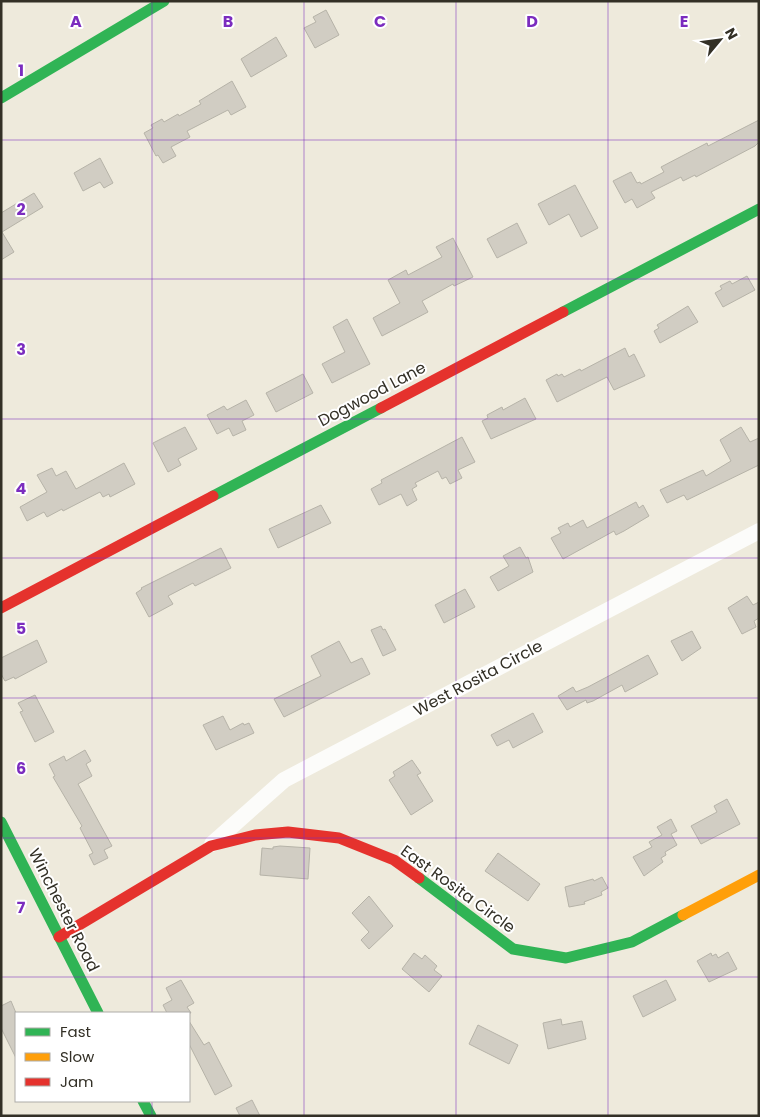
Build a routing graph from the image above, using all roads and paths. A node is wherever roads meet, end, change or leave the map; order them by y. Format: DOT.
graph roads {
  1 [pos="164,1"];
  2 [pos="1,98"];
  3 [pos="759,209"];
  4 [pos="759,531"];
  5 [pos="1,608"];
  6 [pos="1,822"];
  7 [pos="211,846"];
  8 [pos="759,875"];
  9 [pos="59,937"];
  10 [pos="97,1012"];
  11 [pos="144,1102"];
  12 [pos="151,1116"];
  1 -- 2 [label="street"];
  3 -- 5 [label="street, Dogwood Lane"];
  4 -- 7 [label="street, West Rosita Circle"];
  6 -- 9 [label="street, Winchester Road"];
  7 -- 8 [label="street, East Rosita Circle"];
  7 -- 9 [label="street, East Rosita Circle"];
  9 -- 10 [label="street, Winchester Road"];
  11 -- 12 [label="street"];
}
